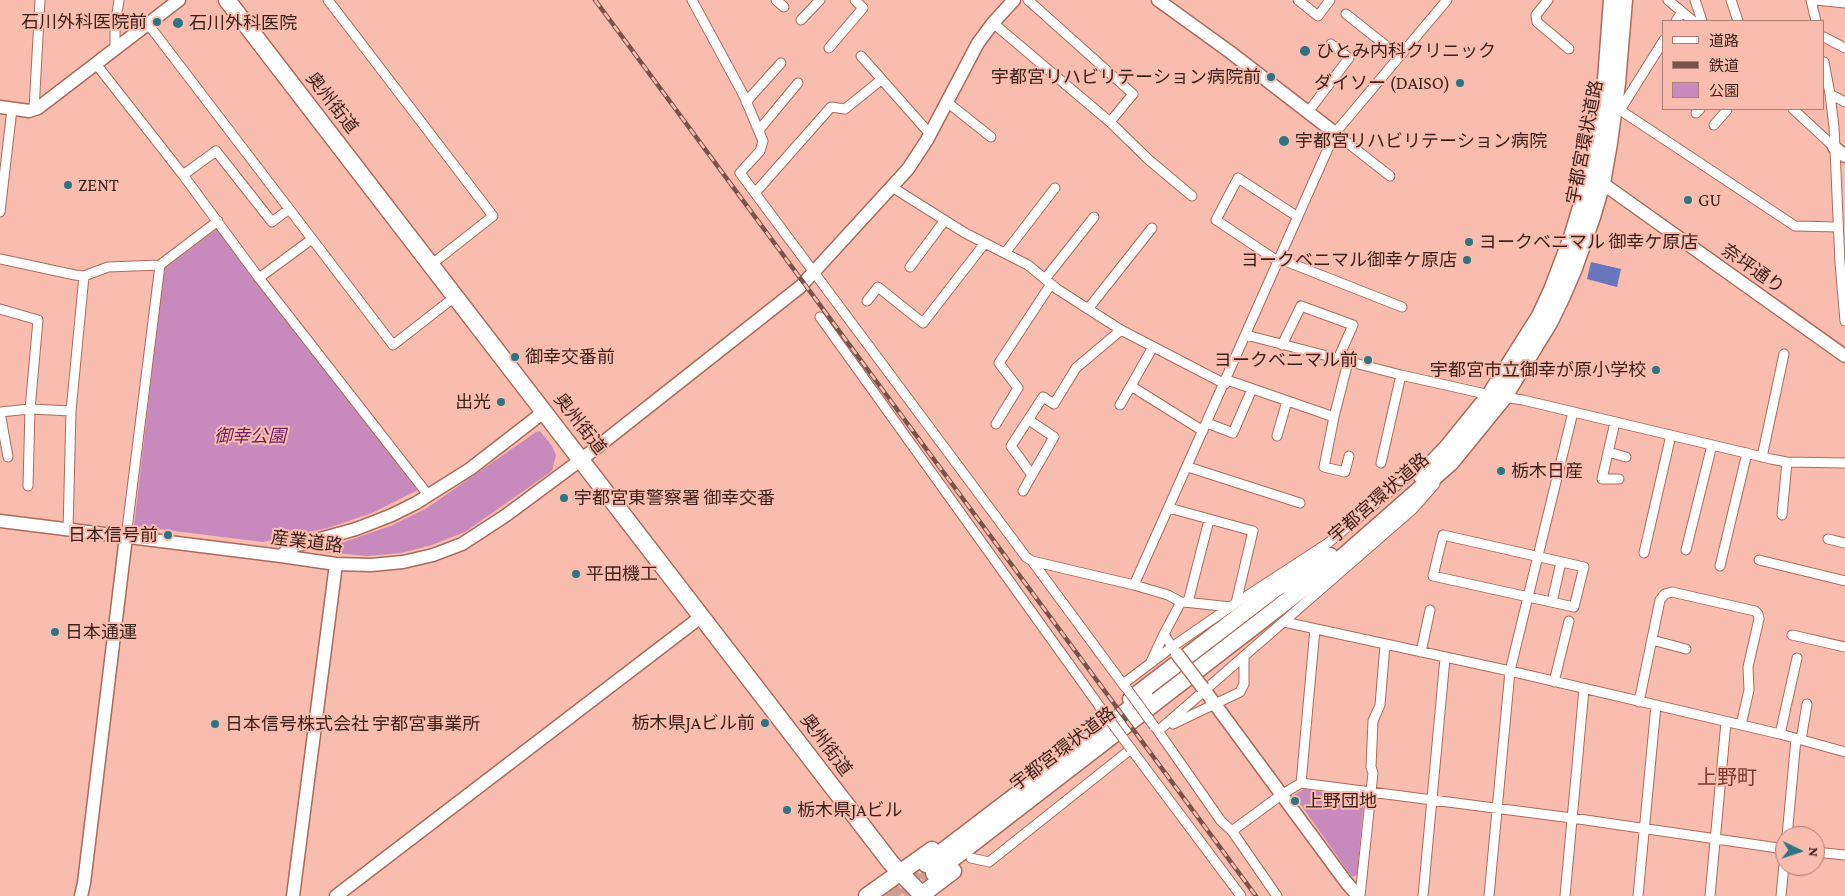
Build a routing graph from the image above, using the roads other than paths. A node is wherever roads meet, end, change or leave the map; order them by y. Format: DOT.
graph roads {
  1 [pos="40,0"];
  2 [pos="119,0"];
  3 [pos="179,0"];
  4 [pos="228,0"];
  5 [pos="328,0"];
  6 [pos="692,0"];
  7 [pos="776,0"];
  8 [pos="820,0"];
  9 [pos="855,0"];
  10 [pos="1014,0"];
  11 [pos="1028,0"];
  12 [pos="1158,0"];
  13 [pos="1298,0"];
  14 [pos="1330,0"];
  15 [pos="1447,0"];
  16 [pos="1548,0"];
  17 [pos="1612,0"];
  18 [pos="1624,0"];
  19 [pos="1668,0"];
  20 [pos="1695,0"];
  21 [pos="1731,0"];
  22 [pos="1811,0"];
  23 [pos="1816,0"];
  24 [pos="1845,3"];
  25 [pos="784,7"];
  26 [pos="1682,12"];
  27 [pos="1346,14"];
  28 [pos="800,20"];
  29 [pos="1677,20"];
  30 [pos="1692,20"];
  31 [pos="1702,20"];
  32 [pos="1738,20"];
  33 [pos="1816,20"];
  34 [pos="993,23"];
  35 [pos="148,24"];
  36 [pos="1825,38"];
  37 [pos="1662,43"];
  38 [pos="1331,44"];
  39 [pos="829,48"];
  40 [pos="1845,48"];
  41 [pos="115,49"];
  42 [pos="1569,49"];
  43 [pos="861,56"];
  44 [pos="1399,56"];
  45 [pos="96,64"];
  46 [pos="781,64"];
  47 [pos="1825,67"];
  48 [pos="881,80"];
  49 [pos="798,83"];
  50 [pos="1830,94"];
  51 [pos="746,102"];
  52 [pos="947,102"];
  53 [pos="1845,102"];
  54 [pos="6,108"];
  55 [pos="34,110"];
  56 [pos="1617,110"];
  57 [pos="1727,110"];
  58 [pos="1794,110"];
  59 [pos="1308,112"];
  60 [pos="1110,122"];
  61 [pos="1714,126"];
  62 [pos="759,130"];
  63 [pos="1335,133"];
  64 [pos="930,134"];
  65 [pos="991,136"];
  66 [pos="1834,147"];
  67 [pos="1845,156"];
  68 [pos="183,175"];
  69 [pos="1390,176"];
  70 [pos="1595,182"];
  71 [pos="892,187"];
  72 [pos="1055,188"];
  73 [pos="755,193"];
  74 [pos="1192,196"];
  75 [pos="289,209"];
  76 [pos="1841,209"];
  77 [pos="0,212"];
  78 [pos="1094,217"];
  79 [pos="1298,217"];
  80 [pos="945,220"];
  81 [pos="218,221"];
  82 [pos="1838,227"];
  83 [pos="1152,228"];
  84 [pos="312,239"];
  85 [pos="985,243"];
  86 [pos="1005,253"];
  87 [pos="0,259"];
  88 [pos="1279,261"];
  89 [pos="432,264"];
  90 [pos="1843,264"];
  91 [pos="160,265"];
  92 [pos="910,268"];
  93 [pos="815,272"];
  94 [pos="84,276"];
  95 [pos="260,278"];
  96 [pos="1048,282"];
  97 [pos="456,296"];
  98 [pos="867,300"];
  99 [pos="1402,307"];
  100 [pos="0,309"];
  101 [pos="1088,309"];
  102 [pos="820,316"];
  103 [pos="1845,321"];
  104 [pos="1121,330"];
  105 [pos="1246,336"];
  106 [pos="1282,345"];
  107 [pos="1153,347"];
  108 [pos="1784,354"];
  109 [pos="1845,356"];
  110 [pos="1343,360"];
  111 [pos="1401,375"];
  112 [pos="1226,382"];
  113 [pos="1131,386"];
  114 [pos="1252,389"];
  115 [pos="1496,396"];
  116 [pos="1287,401"];
  117 [pos="1120,405"];
  118 [pos="30,409"];
  119 [pos="71,411"];
  120 [pos="545,411"];
  121 [pos="0,412"];
  122 [pos="1573,412"];
  123 [pos="1334,417"];
  124 [pos="1029,420"];
  125 [pos="1616,422"];
  126 [pos="996,424"];
  127 [pos="1205,427"];
  128 [pos="1671,435"];
  129 [pos="1277,436"];
  130 [pos="1712,445"];
  131 [pos="1608,452"];
  132 [pos="1748,453"];
  133 [pos="1449,455"];
  134 [pos="1349,456"];
  135 [pos="1626,456"];
  136 [pos="8,457"];
  137 [pos="1762,457"];
  138 [pos="582,460"];
  139 [pos="1787,462"];
  140 [pos="1381,463"];
  141 [pos="1845,463"];
  142 [pos="1188,467"];
  143 [pos="1032,475"];
  144 [pos="1619,479"];
  145 [pos="28,486"];
  146 [pos="1023,491"];
  147 [pos="429,496"];
  148 [pos="1300,503"];
  149 [pos="1169,508"];
  150 [pos="1782,514"];
  151 [pos="1209,520"];
  152 [pos="0,521"];
  153 [pos="68,530"];
  154 [pos="126,537"];
  155 [pos="1828,539"];
  156 [pos="1845,542"];
  157 [pos="1686,550"];
  158 [pos="1644,553"];
  159 [pos="281,556"];
  160 [pos="1330,556"];
  161 [pos="1538,557"];
  162 [pos="1760,560"];
  163 [pos="1032,561"];
  164 [pos="1562,562"];
  165 [pos="336,564"];
  166 [pos="1720,566"];
  167 [pos="1845,581"];
  168 [pos="1134,585"];
  169 [pos="1528,597"];
  170 [pos="1185,602"];
  171 [pos="1552,602"];
  172 [pos="1234,605"];
  173 [pos="1430,610"];
  174 [pos="1282,615"];
  175 [pos="702,616"];
  176 [pos="1569,621"];
  177 [pos="1315,629"];
  178 [pos="1164,634"];
  179 [pos="1792,635"];
  180 [pos="1652,640"];
  181 [pos="1385,644"];
  182 [pos="1845,647"];
  183 [pos="1686,649"];
  184 [pos="1174,651"];
  185 [pos="1421,652"];
  186 [pos="1244,657"];
  187 [pos="1445,658"];
  188 [pos="1797,658"];
  189 [pos="1150,664"];
  190 [pos="1510,671"];
  191 [pos="1554,682"];
  192 [pos="1125,687"];
  193 [pos="1584,689"];
  194 [pos="1205,690"];
  195 [pos="1639,702"];
  196 [pos="1214,703"];
  197 [pos="1807,704"];
  198 [pos="1656,705"];
  199 [pos="1726,722"];
  200 [pos="1741,725"];
  201 [pos="1156,729"];
  202 [pos="1780,734"];
  203 [pos="1799,739"];
  204 [pos="1131,749"];
  205 [pos="1845,752"];
  206 [pos="1300,783"];
  207 [pos="1370,792"];
  208 [pos="1281,795"];
  209 [pos="1432,800"];
  210 [pos="1497,809"];
  211 [pos="1572,818"];
  212 [pos="1788,826"];
  213 [pos="1644,828"];
  214 [pos="1232,831"];
  215 [pos="1715,838"];
  216 [pos="1775,847"];
  217 [pos="1825,853"];
  218 [pos="1845,855"];
  219 [pos="971,858"];
  220 [pos="899,873"];
  221 [pos="1783,876"];
  222 [pos="81,896"];
  223 [pos="293,896"];
  224 [pos="336,896"];
  225 [pos="867,896"];
  226 [pos="918,896"];
  227 [pos="1240,896"];
  228 [pos="1277,896"];
  229 [pos="1359,896"];
  230 [pos="1423,896"];
  231 [pos="1490,896"];
  232 [pos="1565,896"];
  233 [pos="1638,896"];
  234 [pos="1710,896"];
  235 [pos="1781,896"];
  1 -- 55 [label="street"];
  2 -- 41 [label="street"];
  3 -- 35 [label="street"];
  4 -- 89 [label="highway, 奥州街道"];
  5 -- 89 [label="street"];
  6 -- 51 [label="street"];
  7 -- 25 [label="street"];
  8 -- 28 [label="street"];
  9 -- 39 [label="street"];
  10 -- 34 [label="street, 産業道路"];
  11 -- 60 [label="street"];
  12 -- 59 [label="street"];
  13 -- 14 [label="street"];
  15 -- 44 [label="street"];
  16 -- 42 [label="street"];
  17 -- 70 [label="highway, 宇都宮環状道路"];
  18 -- 56 [label="highway, 宇都宮環状道路"];
  19 -- 26 [label="street"];
  20 -- 31 [label="street"];
  21 -- 32 [label="street"];
  22 -- 33 [label="street"];
  23 -- 24 [label="street"];
  26 -- 29 [label="street"];
  26 -- 30 [label="street"];
  27 -- 44 [label="street"];
  34 -- 52 [label="street, 産業道路"];
  34 -- 60 [label="street"];
  35 -- 41 [label="street"];
  35 -- 75 [label="street"];
  36 -- 40 [label="street"];
  37 -- 56 [label="street"];
  38 -- 59 [label="street"];
  41 -- 45 [label="street"];
  43 -- 48 [label="street"];
  44 -- 63 [label="street"];
  45 -- 55 [label="street"];
  45 -- 68 [label="street"];
  46 -- 51 [label="street"];
  47 -- 50 [label="street"];
  48 -- 64 [label="street"];
  48 -- 73 [label="street"];
  49 -- 62 [label="street"];
  50 -- 53 [label="street"];
  50 -- 66 [label="street"];
  51 -- 62 [label="street"];
  52 -- 64 [label="street, 産業道路"];
  52 -- 65 [label="street"];
  54 -- 55 [label="street"];
  54 -- 77 [label="street"];
  56 -- 70 [label="highway, 宇都宮環状道路"];
  56 -- 82 [label="street"];
  57 -- 61 [label="street"];
  58 -- 66 [label="street"];
  59 -- 63 [label="street"];
  60 -- 74 [label="street"];
  62 -- 73 [label="street"];
  63 -- 69 [label="street"];
  63 -- 79 [label="street"];
  64 -- 71 [label="street, 産業道路"];
  66 -- 67 [label="street"];
  66 -- 76 [label="street"];
  68 -- 75 [label="street"];
  68 -- 81 [label="street"];
  70 -- 109 [label="street, 奈坪通り"];
  70 -- 115 [label="highway, 宇都宮環状道路"];
  71 -- 80 [label="street"];
  71 -- 93 [label="street, 産業道路"];
  72 -- 86 [label="street"];
  73 -- 93 [label="street"];
  75 -- 84 [label="street"];
  76 -- 82 [label="street"];
  78 -- 96 [label="street"];
  79 -- 88 [label="street"];
  79 -- 88 [label="street"];
  80 -- 85 [label="street"];
  80 -- 92 [label="street"];
  81 -- 91 [label="street"];
  81 -- 95 [label="street"];
  82 -- 90 [label="street"];
  83 -- 101 [label="street"];
  84 -- 95 [label="street"];
  84 -- 97 [label="street"];
  85 -- 86 [label="street"];
  85 -- 98 [label="street"];
  86 -- 96 [label="street"];
  87 -- 94 [label="street"];
  88 -- 99 [label="street"];
  88 -- 105 [label="street"];
  89 -- 97 [label="highway, 奥州街道"];
  90 -- 103 [label="street"];
  91 -- 94 [label="street"];
  91 -- 154 [label="street"];
  93 -- 138 [label="street, 産業道路"];
  93 -- 163 [label="street"];
  94 -- 119 [label="street"];
  95 -- 147 [label="street"];
  96 -- 101 [label="street"];
  96 -- 126 [label="street"];
  97 -- 120 [label="highway, 奥州街道"];
  100 -- 118 [label="street"];
  101 -- 104 [label="street"];
  102 -- 204 [label="street, bridge"];
  104 -- 107 [label="street"];
  104 -- 124 [label="street"];
  105 -- 106 [label="street"];
  105 -- 112 [label="street"];
  106 -- 110 [label="street"];
  106 -- 110 [label="street"];
  107 -- 112 [label="street"];
  107 -- 113 [label="street"];
  108 -- 137 [label="street"];
  110 -- 111 [label="street"];
  110 -- 123 [label="street"];
  111 -- 115 [label="street"];
  111 -- 140 [label="street"];
  112 -- 114 [label="street"];
  112 -- 127 [label="street"];
  113 -- 117 [label="street"];
  113 -- 127 [label="street"];
  114 -- 116 [label="street"];
  114 -- 127 [label="street"];
  115 -- 122 [label="street"];
  115 -- 133 [label="highway, 宇都宮環状道路"];
  116 -- 123 [label="street"];
  116 -- 129 [label="street"];
  118 -- 119 [label="street"];
  118 -- 121 [label="street"];
  118 -- 145 [label="street"];
  119 -- 153 [label="street"];
  120 -- 138 [label="highway, 奥州街道"];
  120 -- 147 [label="street"];
  121 -- 136 [label="street"];
  122 -- 125 [label="street"];
  122 -- 161 [label="street"];
  123 -- 134 [label="street"];
  124 -- 143 [label="street"];
  124 -- 143 [label="street"];
  125 -- 128 [label="street"];
  125 -- 131 [label="street"];
  127 -- 142 [label="street"];
  128 -- 130 [label="street"];
  128 -- 158 [label="street"];
  130 -- 132 [label="street"];
  130 -- 157 [label="street"];
  131 -- 135 [label="street"];
  131 -- 144 [label="street"];
  132 -- 137 [label="street"];
  132 -- 166 [label="street"];
  133 -- 160 [label="highway, 宇都宮環状道路"];
  133 -- 172 [label="street"];
  133 -- 174 [label="highway, 宇都宮環状道路"];
  137 -- 139 [label="street"];
  138 -- 165 [label="street, 産業道路"];
  138 -- 175 [label="highway, 奥州街道"];
  139 -- 141 [label="street"];
  139 -- 150 [label="street"];
  142 -- 148 [label="street"];
  142 -- 149 [label="street"];
  143 -- 146 [label="street"];
  147 -- 159 [label="street"];
  149 -- 151 [label="street"];
  149 -- 168 [label="street"];
  151 -- 170 [label="street"];
  151 -- 172 [label="street"];
  152 -- 153 [label="street, 産業道路"];
  153 -- 154 [label="street, 産業道路"];
  154 -- 159 [label="street, 産業道路"];
  154 -- 222 [label="street"];
  155 -- 156 [label="street"];
  159 -- 165 [label="street, 産業道路"];
  160 -- 174 [label="highway, 宇都宮環状道路"];
  160 -- 220 [label="highway"];
  161 -- 164 [label="street"];
  161 -- 169 [label="street"];
  161 -- 169 [label="street"];
  162 -- 167 [label="street"];
  163 -- 168 [label="street"];
  163 -- 192 [label="street"];
  164 -- 171 [label="street"];
  164 -- 171 [label="street"];
  165 -- 223 [label="street"];
  168 -- 170 [label="street"];
  169 -- 171 [label="street"];
  169 -- 190 [label="street"];
  170 -- 172 [label="street"];
  170 -- 178 [label="street"];
  172 -- 184 [label="street"];
  173 -- 185 [label="street"];
  174 -- 177 [label="street"];
  174 -- 186 [label="street"];
  174 -- 219 [label="highway"];
  175 -- 220 [label="highway, 奥州街道"];
  175 -- 224 [label="street"];
  176 -- 191 [label="street"];
  177 -- 181 [label="street"];
  177 -- 206 [label="street"];
  178 -- 184 [label="street"];
  178 -- 189 [label="street"];
  179 -- 182 [label="street"];
  180 -- 183 [label="street"];
  180 -- 195 [label="street"];
  180 -- 200 [label="street"];
  181 -- 185 [label="street"];
  181 -- 207 [label="street"];
  184 -- 189 [label="street"];
  184 -- 194 [label="street, bridge"];
  185 -- 187 [label="street"];
  186 -- 194 [label="street"];
  186 -- 196 [label="street"];
  187 -- 190 [label="street"];
  187 -- 209 [label="street"];
  188 -- 202 [label="street"];
  189 -- 192 [label="street"];
  190 -- 191 [label="street"];
  190 -- 210 [label="street"];
  191 -- 193 [label="street"];
  192 -- 201 [label="street, bridge"];
  193 -- 195 [label="street"];
  193 -- 211 [label="street"];
  194 -- 196 [label="street"];
  194 -- 201 [label="street"];
  195 -- 198 [label="street"];
  196 -- 201 [label="street"];
  196 -- 208 [label="street"];
  197 -- 203 [label="street"];
  198 -- 199 [label="street"];
  198 -- 213 [label="street"];
  199 -- 200 [label="street"];
  199 -- 215 [label="street"];
  200 -- 202 [label="street"];
  201 -- 214 [label="street"];
  202 -- 203 [label="street"];
  203 -- 205 [label="street"];
  203 -- 212 [label="street"];
  204 -- 219 [label="street"];
  204 -- 227 [label="street"];
  206 -- 207 [label="street"];
  206 -- 208 [label="street"];
  207 -- 209 [label="street"];
  207 -- 229 [label="street"];
  208 -- 214 [label="street"];
  208 -- 229 [label="street"];
  209 -- 210 [label="street"];
  209 -- 230 [label="street"];
  210 -- 211 [label="street"];
  210 -- 231 [label="street"];
  211 -- 213 [label="street"];
  211 -- 232 [label="street"];
  213 -- 215 [label="street"];
  213 -- 233 [label="street"];
  214 -- 228 [label="street"];
  215 -- 216 [label="street"];
  215 -- 234 [label="street"];
  217 -- 218 [label="street"];
  219 -- 226 [label="highway"];
  220 -- 225 [label="highway"];
  220 -- 226 [label="highway, 奥州街道"];
  221 -- 235 [label="street"];
}
